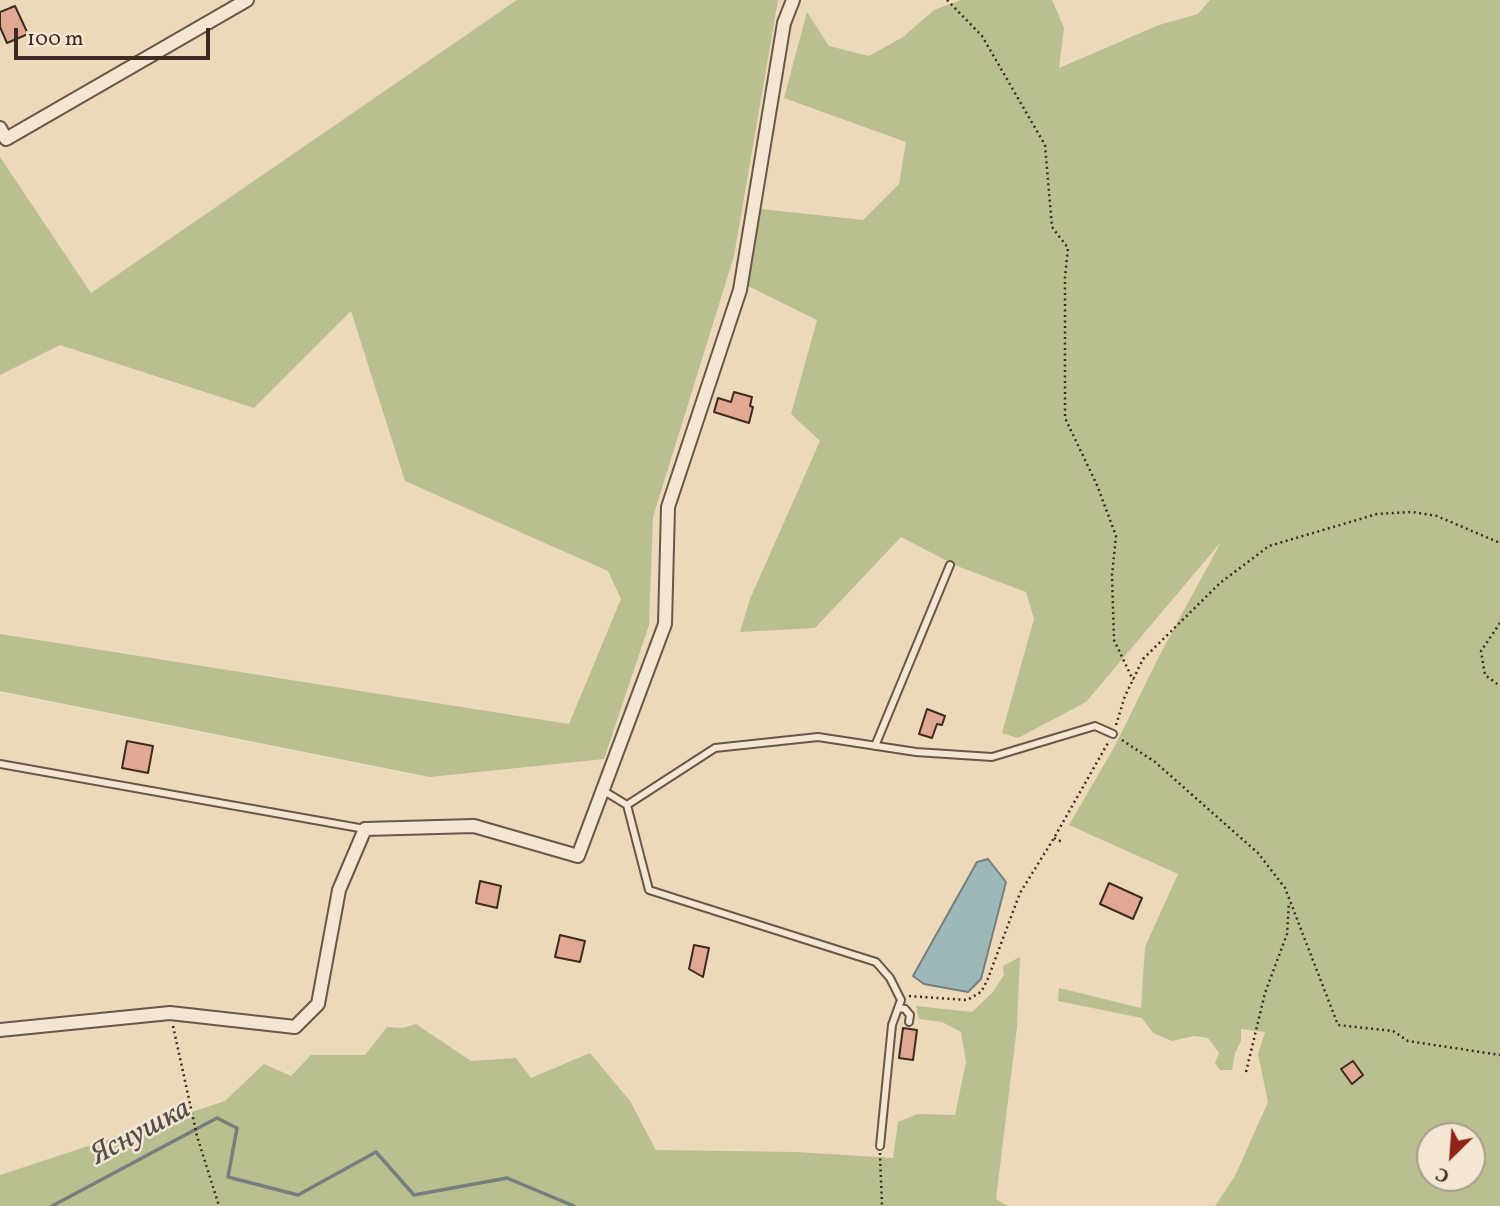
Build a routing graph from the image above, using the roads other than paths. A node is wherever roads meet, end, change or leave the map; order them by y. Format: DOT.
graph roads {
  1 [pos="247,0"];
  2 [pos="793,0"];
  3 [pos="0,128"];
  4 [pos="950,565"];
  5 [pos="1114,734"];
  6 [pos="875,746"];
  7 [pos="0,764"];
  8 [pos="604,790"];
  9 [pos="627,805"];
  10 [pos="365,829"];
  11 [pos="899,1007"];
  12 [pos="909,1022"];
  13 [pos="0,1030"];
  14 [pos="880,1146"];
  1 -- 3 [label="street"];
  2 -- 8 [label="street"];
  4 -- 6 [label="lane"];
  5 -- 6 [label="lane"];
  6 -- 9 [label="lane"];
  7 -- 10 [label="lane"];
  8 -- 9 [label="lane"];
  8 -- 10 [label="street"];
  9 -- 11 [label="lane"];
  10 -- 13 [label="street"];
  11 -- 12 [label="lane"];
  11 -- 14 [label="lane"];
}
